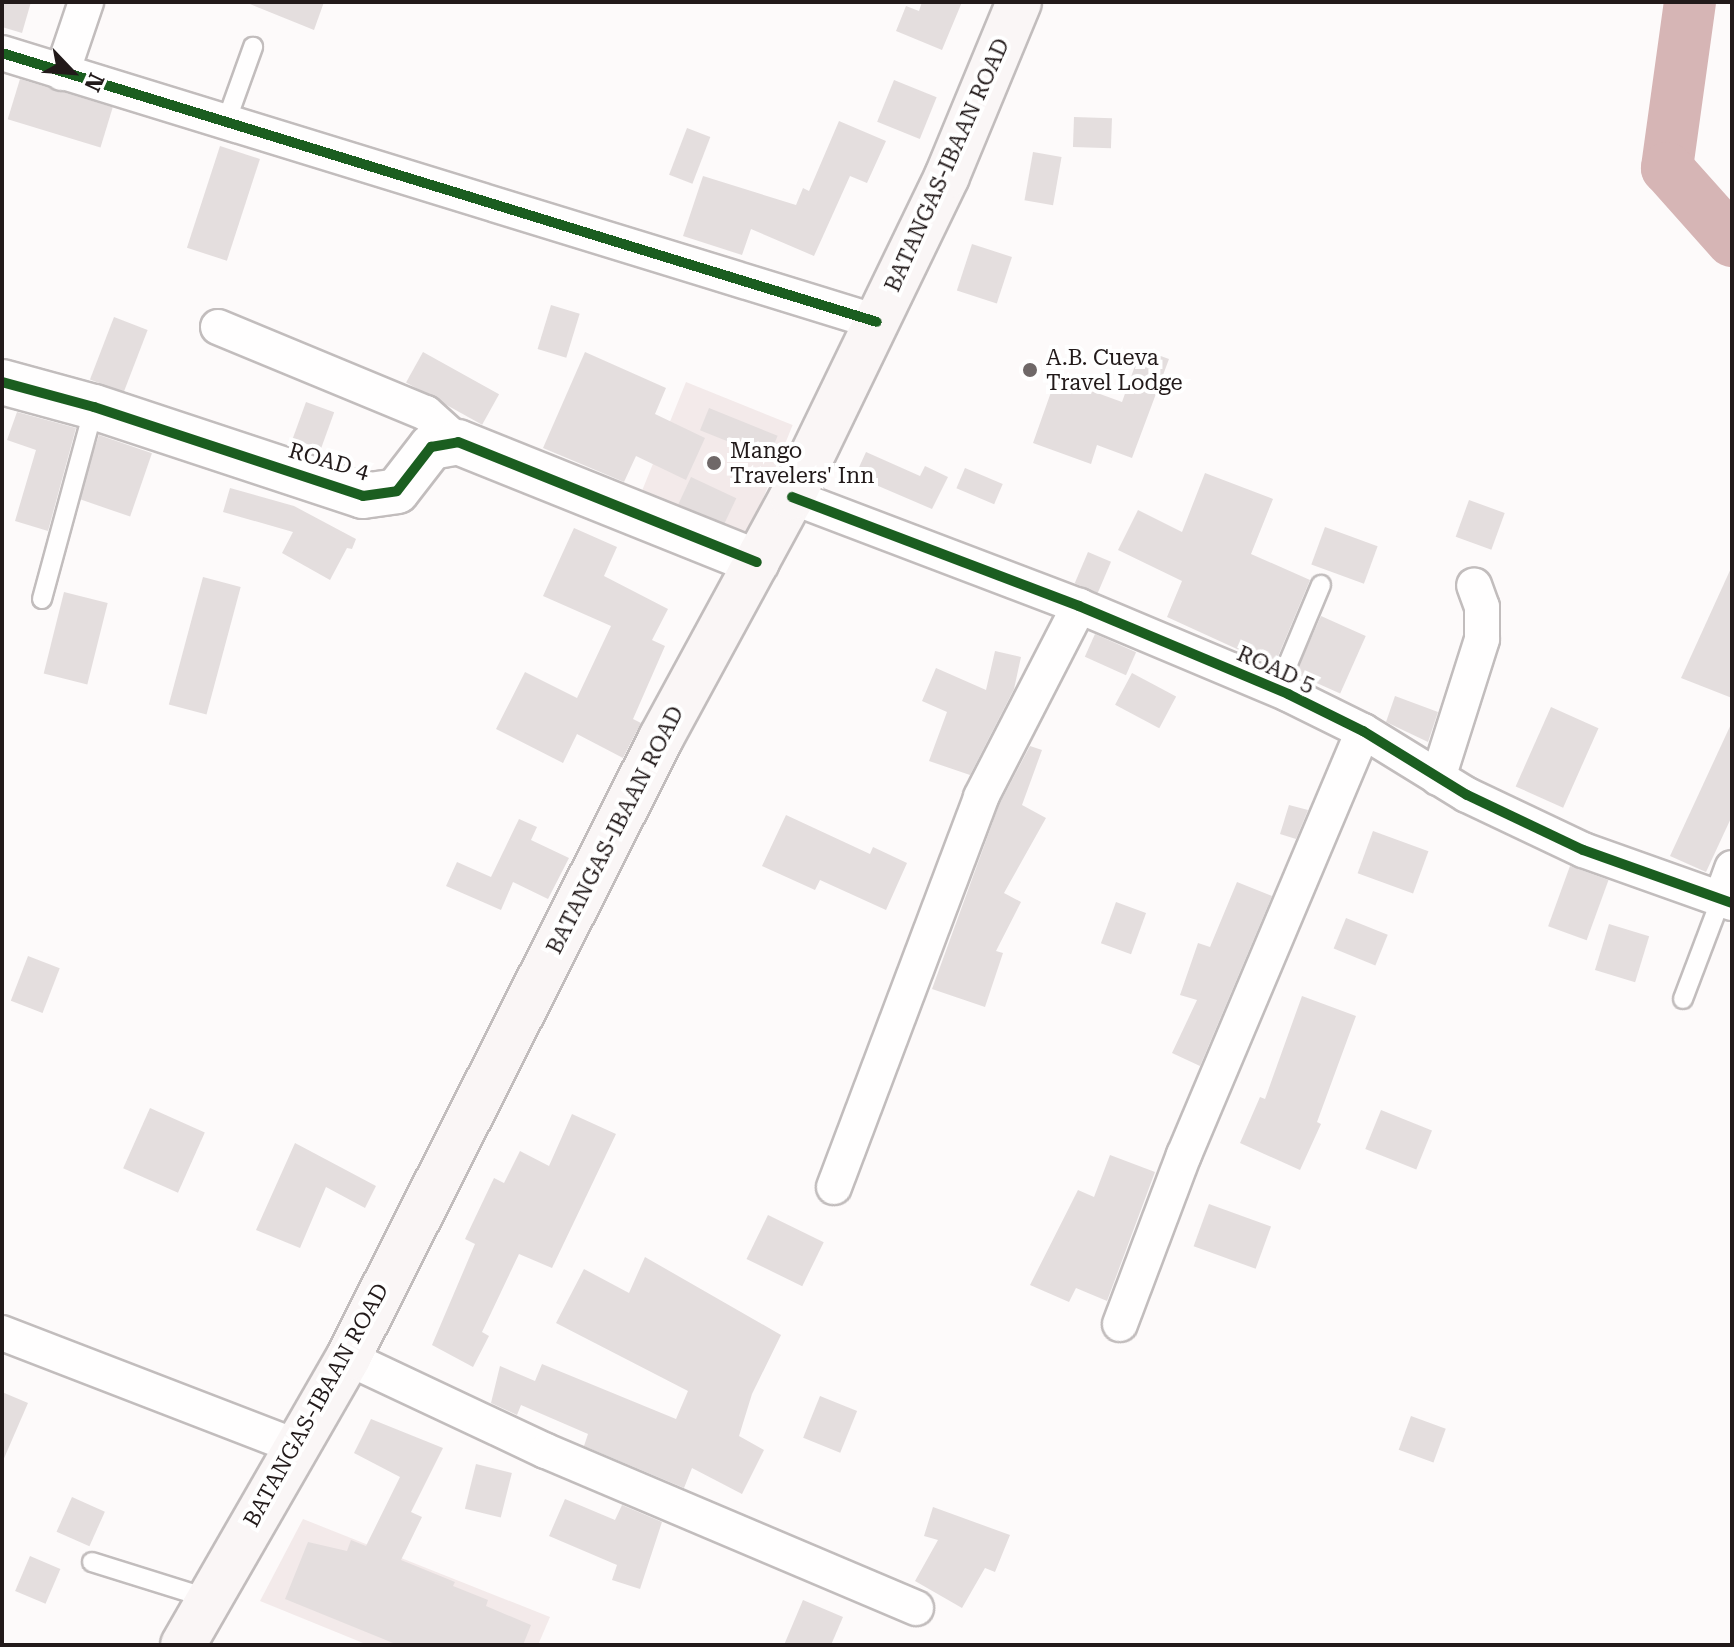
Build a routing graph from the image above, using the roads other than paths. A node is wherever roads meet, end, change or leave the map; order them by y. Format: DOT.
graph roads {
  1 [pos="86,2"];
  2 [pos="1019,2"];
  3 [pos="253,47"];
  4 [pos="2,53"];
  5 [pos="62,73"];
  6 [pos="226,122"];
  7 [pos="877,322"];
  8 [pos="218,327"];
  9 [pos="2,382"];
  10 [pos="94,407"];
  11 [pos="458,442"];
  12 [pos="792,497"];
  13 [pos="757,562"];
  14 [pos="1321,585"];
  15 [pos="1474,585"];
  16 [pos="42,599"];
  17 [pos="1079,606"];
  18 [pos="1277,690"];
  19 [pos="1363,731"];
  20 [pos="1438,778"];
  21 [pos="1728,890"];
  22 [pos="1683,999"];
  23 [pos="834,1187"];
  24 [pos="1120,1324"];
  25 [pos="2,1333"];
  26 [pos="348,1358"];
  27 [pos="293,1445"];
  28 [pos="92,1562"];
  29 [pos="210,1599"];
  30 [pos="916,1608"];
  31 [pos="183,1645"];
  1 -- 5 [label="street"];
  2 -- 7 [label="main road, BATANGAS-IBAAN ROAD"];
  3 -- 6 [label="lane"];
  4 -- 5 [label="street"];
  5 -- 6 [label="street"];
  6 -- 7 [label="street"];
  7 -- 12 [label="main road, BATANGAS-IBAAN ROAD"];
  8 -- 11 [label="street"];
  9 -- 10 [label="street, ROAD 4"];
  10 -- 11 [label="street, ROAD 4"];
  10 -- 16 [label="lane"];
  11 -- 13 [label="street"];
  12 -- 13 [label="main road, BATANGAS-IBAAN ROAD"];
  12 -- 17 [label="street, ROAD 5"];
  13 -- 26 [label="main road, BATANGAS-IBAAN ROAD"];
  14 -- 18 [label="lane"];
  15 -- 20 [label="street"];
  17 -- 18 [label="street, ROAD 5"];
  17 -- 23 [label="street"];
  18 -- 19 [label="street, ROAD 5"];
  19 -- 20 [label="street, ROAD 5"];
  19 -- 24 [label="street"];
  20 -- 21 [label="street, ROAD 5"];
  21 -- 22 [label="lane"];
  25 -- 27 [label="street"];
  26 -- 27 [label="main road, BATANGAS-IBAAN ROAD"];
  26 -- 30 [label="street"];
  27 -- 29 [label="main road, BATANGAS-IBAAN ROAD"];
  28 -- 29 [label="lane"];
  29 -- 31 [label="main road, BATANGAS-IBAAN ROAD"];
}
